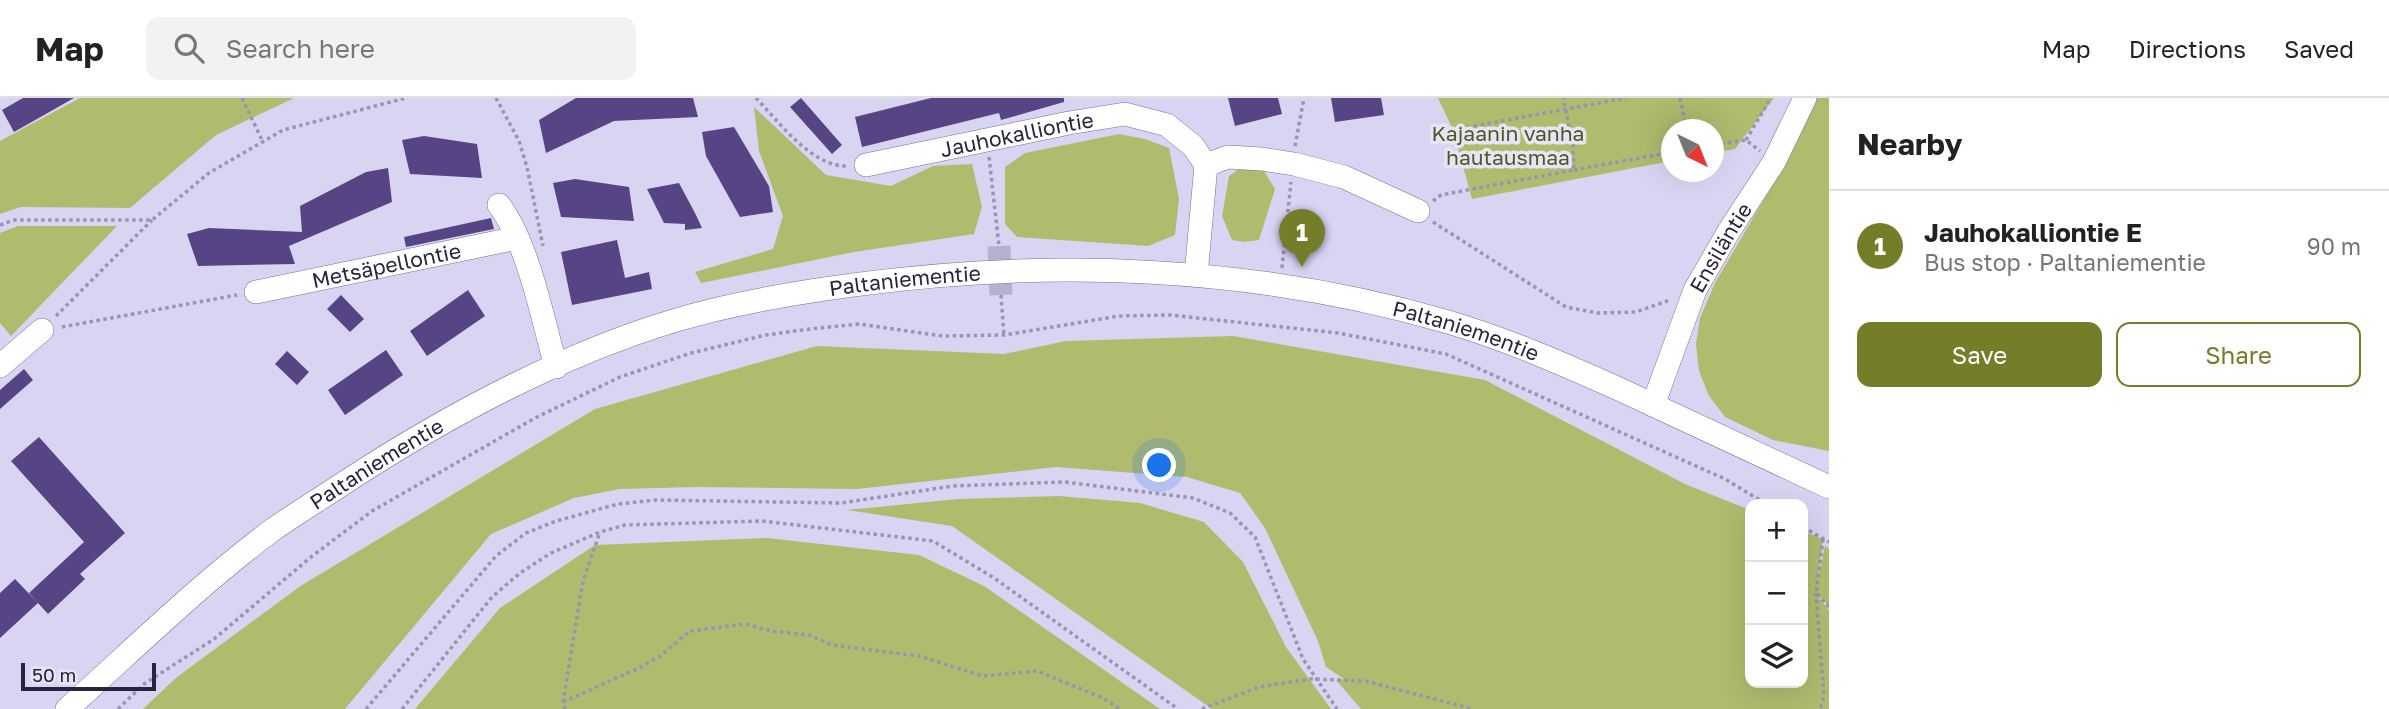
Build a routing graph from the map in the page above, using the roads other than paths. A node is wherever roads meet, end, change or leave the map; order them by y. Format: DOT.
graph roads {
  1 [pos="1805,98"];
  2 [pos="1130,106"];
  3 [pos="866,165"];
  4 [pos="1206,165"];
  5 [pos="499,205"];
  6 [pos="1418,211"];
  7 [pos="517,238"];
  8 [pos="1196,275"];
  9 [pos="256,292"];
  10 [pos="42,330"];
  11 [pos="0,366"];
  12 [pos="556,367"];
  13 [pos="1653,405"];
  14 [pos="1829,488"];
  15 [pos="67,709"];
  1 -- 13 [label="street, Ensiläntie"];
  2 -- 3 [label="street, Jauhokalliontie"];
  2 -- 4 [label="street, Jauhokalliontie"];
  4 -- 6 [label="street"];
  4 -- 8 [label="street"];
  5 -- 7 [label="street"];
  7 -- 9 [label="street, Metsäpellontie"];
  7 -- 12 [label="street"];
  8 -- 12 [label="street, Paltaniementie"];
  8 -- 13 [label="street, Paltaniementie"];
  10 -- 11 [label="street"];
  12 -- 15 [label="street, Paltaniementie"];
  13 -- 14 [label="street, Paltaniementie"];
}
